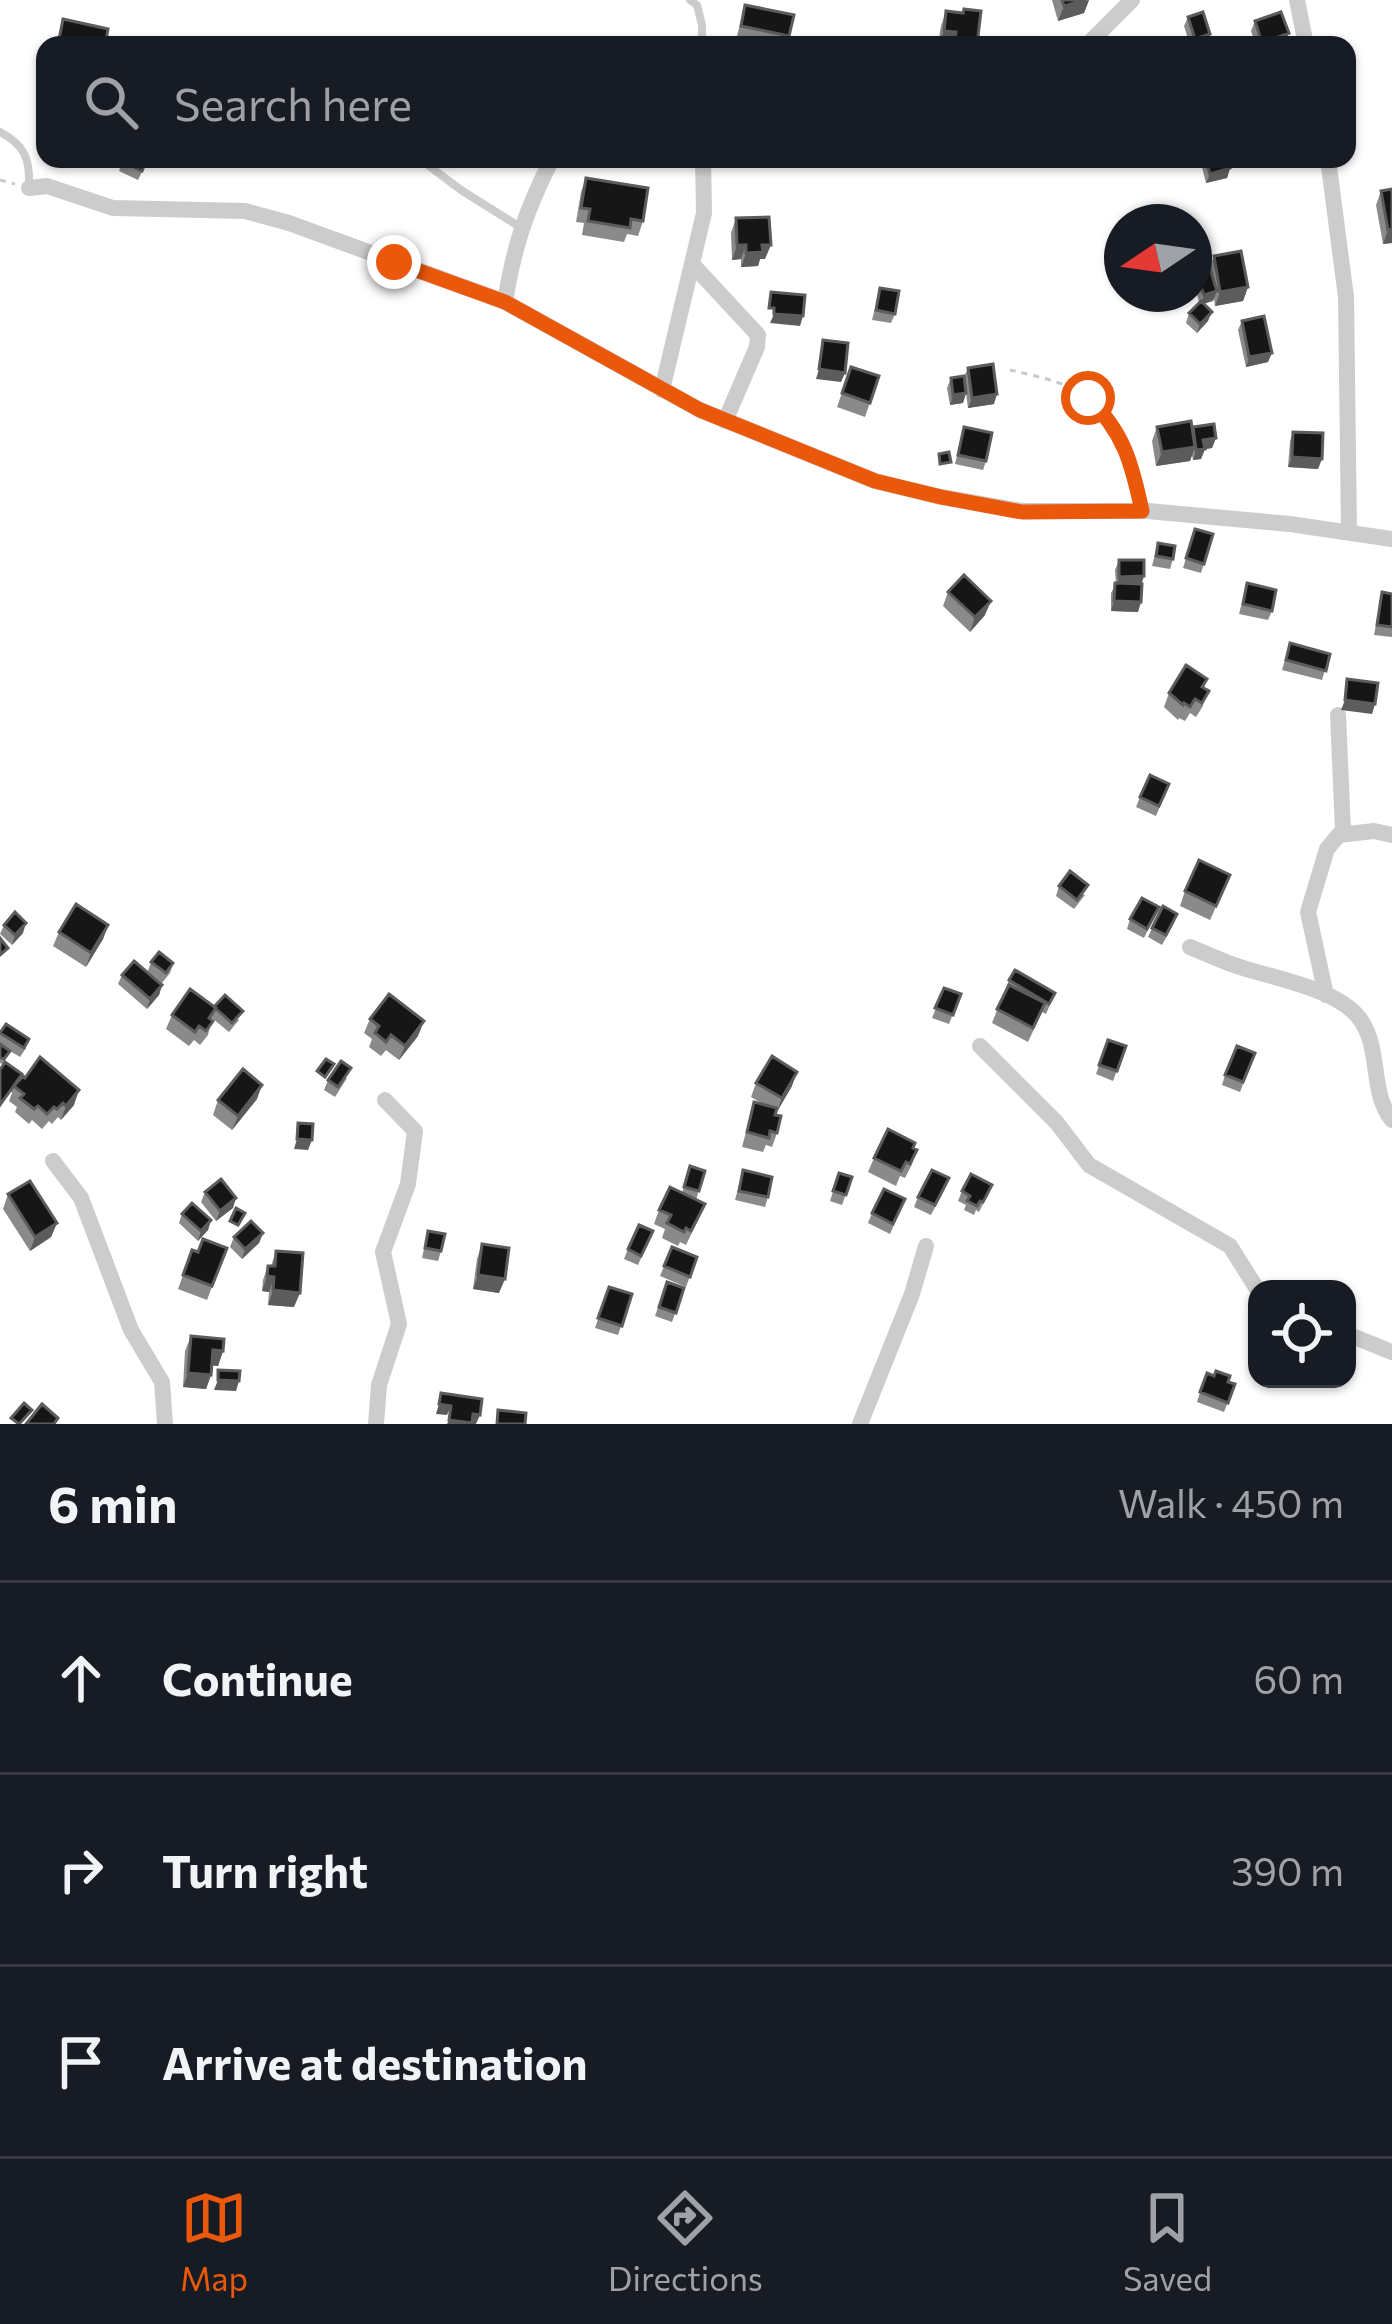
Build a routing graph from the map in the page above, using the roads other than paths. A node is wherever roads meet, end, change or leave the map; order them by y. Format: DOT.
graph roads {
  1 [pos="690,0"];
  2 [pos="1132,0"];
  3 [pos="1297,0"];
  4 [pos="702,36"];
  5 [pos="1096,36"];
  6 [pos="1304,36"];
  7 [pos="0,132"];
  8 [pos="432,168"];
  9 [pos="548,168"];
  10 [pos="703,168"];
  11 [pos="1329,168"];
  12 [pos="28,188"];
  13 [pos="521,228"];
  14 [pos="693,265"];
  15 [pos="505,302"];
  16 [pos="662,390"];
  17 [pos="725,421"];
  18 [pos="1349,531"];
  19 [pos="1392,539"];
  20 [pos="1338,715"];
  21 [pos="1339,835"];
  22 [pos="1392,835"];
  23 [pos="1190,947"];
  24 [pos="1326,995"];
  25 [pos="980,1046"];
  26 [pos="385,1100"];
  27 [pos="1392,1120"];
  28 [pos="53,1161"];
  29 [pos="926,1246"];
  30 [pos="1251,1280"];
  31 [pos="1356,1338"];
  32 [pos="1392,1352"];
  33 [pos="165,1424"];
  34 [pos="376,1424"];
  35 [pos="860,1424"];
  1 -- 4 [label="lane"];
  2 -- 5 [label="street"];
  3 -- 6 [label="street"];
  7 -- 12 [label="lane"];
  8 -- 13 [label="lane"];
  9 -- 13 [label="street"];
  10 -- 14 [label="street"];
  11 -- 18 [label="street"];
  12 -- 15 [label="street"];
  13 -- 15 [label="street"];
  14 -- 16 [label="street"];
  14 -- 17 [label="street"];
  15 -- 16 [label="street"];
  16 -- 17 [label="street"];
  17 -- 18 [label="street"];
  18 -- 19 [label="street"];
  20 -- 21 [label="street"];
  21 -- 22 [label="street"];
  21 -- 24 [label="street"];
  23 -- 24 [label="street"];
  24 -- 27 [label="street"];
  25 -- 30 [label="street"];
  26 -- 34 [label="street"];
  28 -- 33 [label="street"];
  29 -- 35 [label="street"];
  31 -- 32 [label="street"];
}
